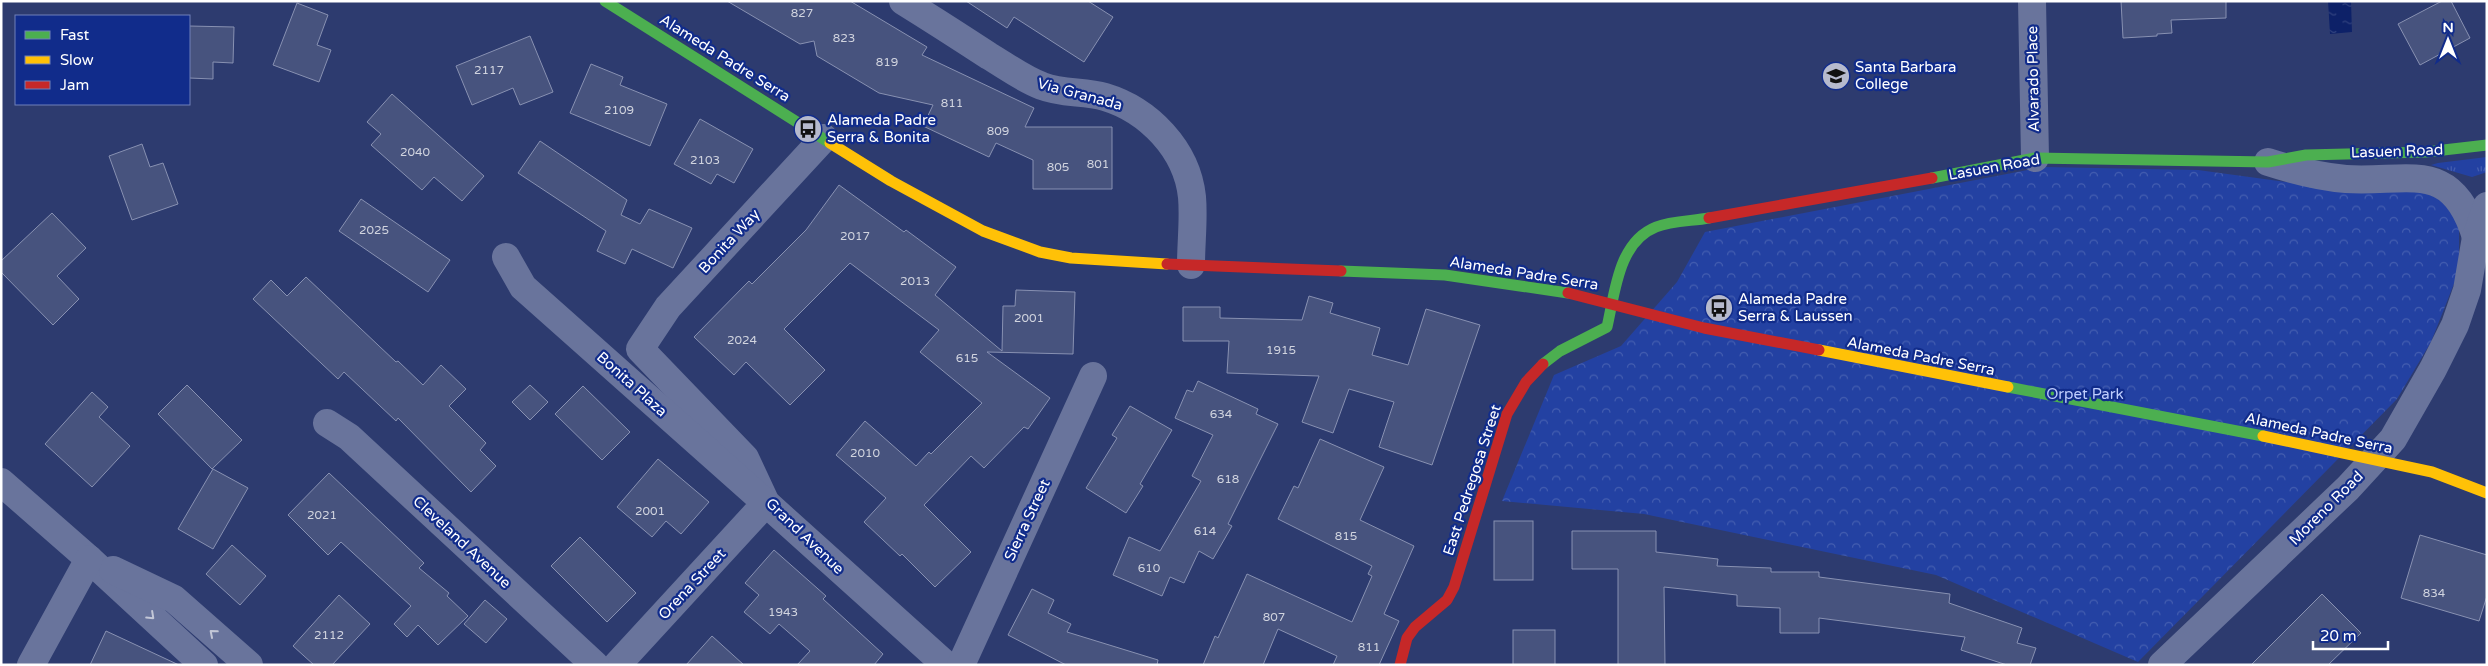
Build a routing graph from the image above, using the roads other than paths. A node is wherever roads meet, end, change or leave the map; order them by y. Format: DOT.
graph roads {
  1 [pos="605,1"];
  2 [pos="903,1"];
  3 [pos="2032,1"];
  4 [pos="824,138"];
  5 [pos="2487,145"];
  6 [pos="2035,158"];
  7 [pos="2268,162"];
  8 [pos="2487,206"];
  9 [pos="2476,236"];
  10 [pos="506,257"];
  11 [pos="1191,265"];
  12 [pos="1614,304"];
  13 [pos="640,349"];
  14 [pos="1094,376"];
  15 [pos="327,423"];
  16 [pos="2374,459"];
  17 [pos="1,482"];
  18 [pos="2487,493"];
  19 [pos="766,503"];
  20 [pos="89,559"];
  21 [pos="31,665"];
  22 [pos="204,665"];
  23 [pos="249,665"];
  24 [pos="595,665"];
  25 [pos="617,665"];
  26 [pos="946,665"];
  27 [pos="961,665"];
  28 [pos="1400,665"];
  29 [pos="2162,665"];
  1 -- 4 [label="street, Alameda Padre Serra"];
  2 -- 11 [label="street, Via Granada"];
  3 -- 6 [label="street, Alvarado Place"];
  4 -- 11 [label="street, Alameda Padre Serra"];
  4 -- 13 [label="street, Bonita Way"];
  5 -- 7 [label="street, Lasuen Road"];
  6 -- 7 [label="street, Lasuen Road"];
  6 -- 12 [label="street, Lasuen Road"];
  7 -- 9 [label="street"];
  8 -- 9 [label="street"];
  9 -- 16 [label="street, Moreno Road"];
  10 -- 19 [label="street, Bonita Plaza"];
  11 -- 12 [label="street, Alameda Padre Serra"];
  12 -- 16 [label="street, Alameda Padre Serra"];
  12 -- 28 [label="street, East Pedregosa Street"];
  13 -- 19 [label="street, Grand Avenue"];
  14 -- 27 [label="street, Sierra Street"];
  15 -- 24 [label="street, Cleveland Avenue"];
  16 -- 18 [label="street, Alameda Padre Serra"];
  16 -- 29 [label="street, Moreno Road"];
  17 -- 20 [label="street"];
  19 -- 25 [label="street, Orena Street"];
  19 -- 26 [label="street, Grand Avenue"];
  20 -- 21 [label="street"];
  20 -- 22 [label="street, one-way"];
  23 -- 20 [label="street, one-way"];
}
